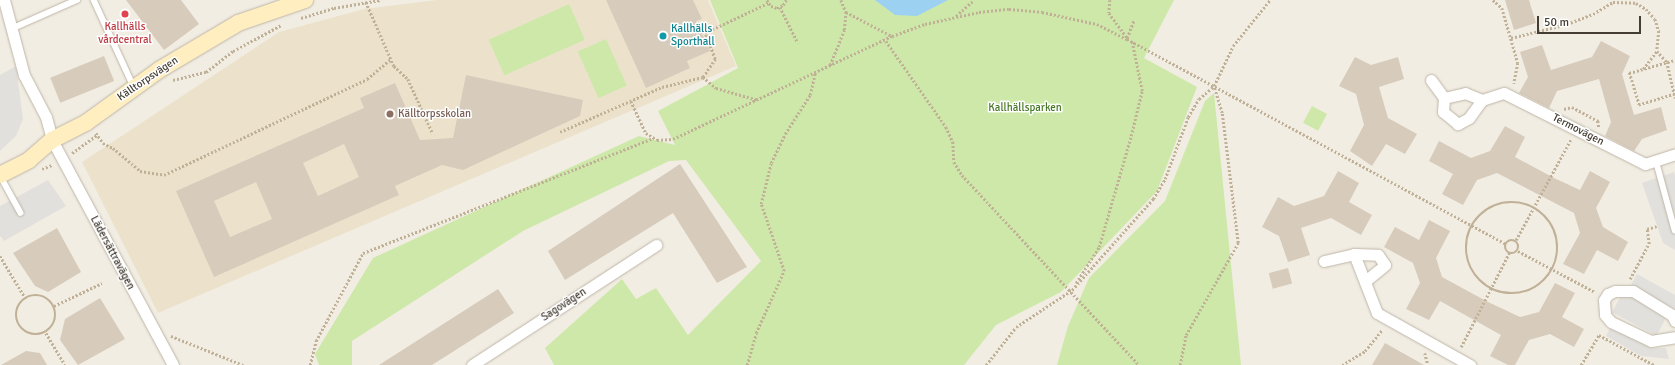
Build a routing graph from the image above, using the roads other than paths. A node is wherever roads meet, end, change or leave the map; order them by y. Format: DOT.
graph roads {
  1 [pos="4,0"];
  2 [pos="77,0"];
  3 [pos="94,0"];
  4 [pos="305,0"];
  5 [pos="11,29"];
  6 [pos="1431,80"];
  7 [pos="135,87"];
  8 [pos="1444,98"];
  9 [pos="1482,100"];
  10 [pos="52,140"];
  11 [pos="1675,154"];
  12 [pos="1656,160"];
  13 [pos="0,175"];
  14 [pos="21,213"];
  15 [pos="1675,230"];
  16 [pos="656,245"];
  17 [pos="1354,254"];
  18 [pos="1324,262"];
  19 [pos="1365,281"];
  20 [pos="1675,321"];
  21 [pos="1675,337"];
  22 [pos="173,365"];
  23 [pos="472,365"];
  24 [pos="1470,365"];
  1 -- 5 [label="street, Lädersättravägen"];
  2 -- 5 [label="lane"];
  3 -- 7 [label="lane"];
  4 -- 7 [label="street, Källtorpsvägen"];
  5 -- 10 [label="street, Lädersättravägen"];
  6 -- 8 [label="street"];
  7 -- 10 [label="street, Källtorpsvägen"];
  8 -- 9 [label="street"];
  8 -- 9 [label="street"];
  9 -- 12 [label="street, Termovägen"];
  10 -- 13 [label="street, Källtorpsvägen"];
  10 -- 22 [label="street, Lädersättravägen"];
  11 -- 12 [label="street, Termovägen"];
  12 -- 15 [label="lane"];
  13 -- 14 [label="lane"];
  16 -- 23 [label="street, Sagovägen"];
  17 -- 18 [label="street"];
  17 -- 19 [label="street"];
  17 -- 19 [label="street"];
  19 -- 24 [label="street"];
  20 -- 21 [label="street"];
}
